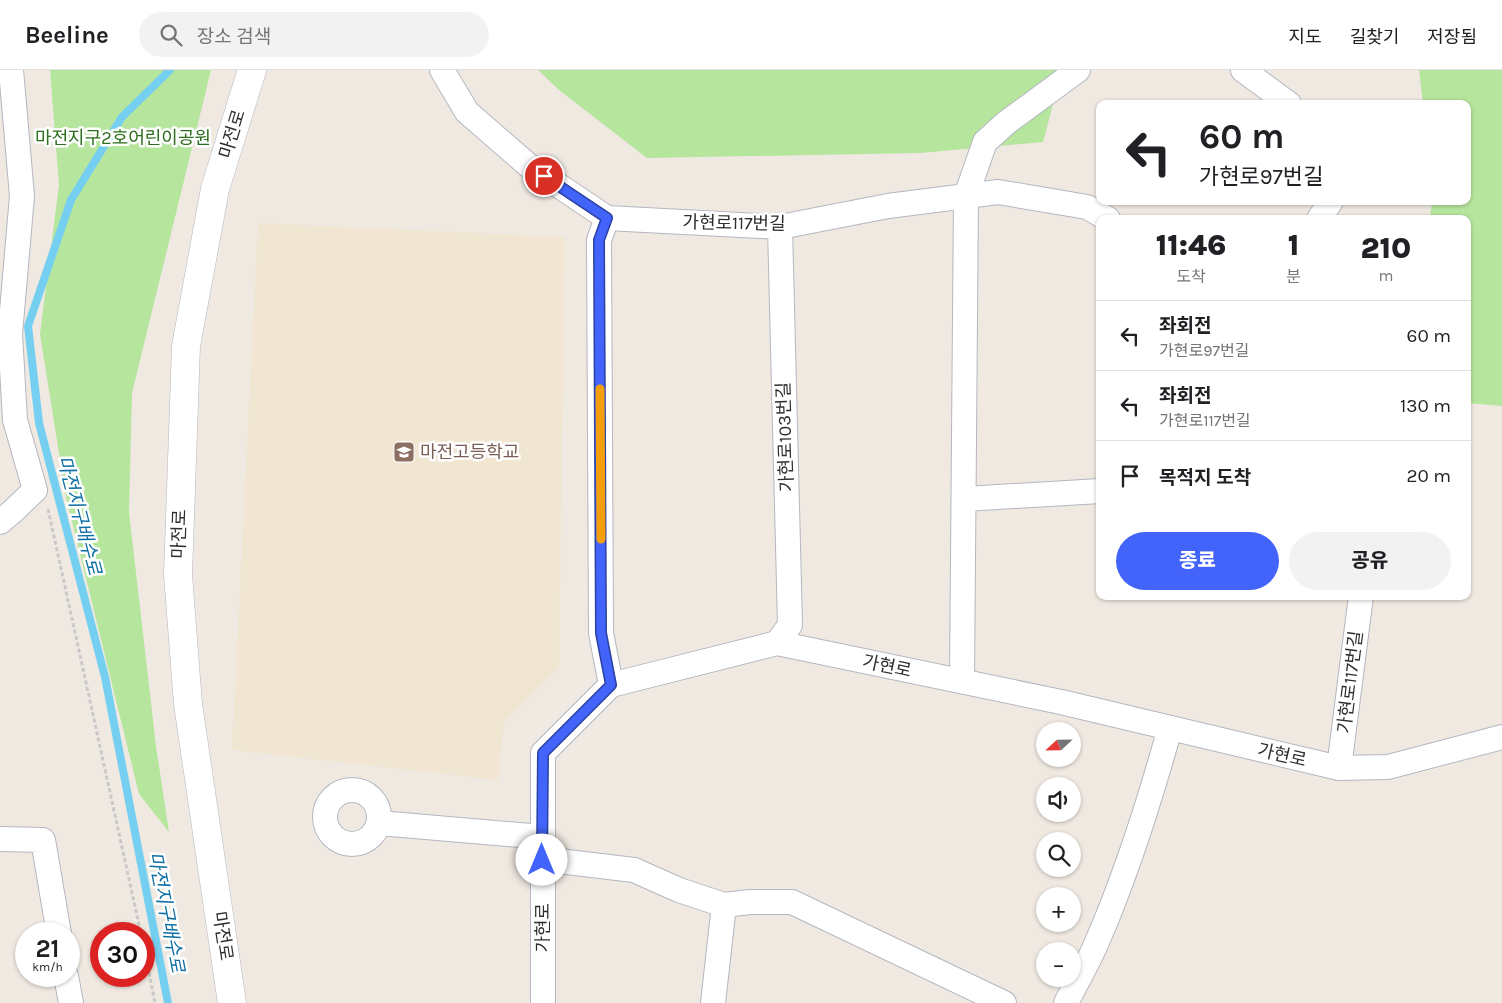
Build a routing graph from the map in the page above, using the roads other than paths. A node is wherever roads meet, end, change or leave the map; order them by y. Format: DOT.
graph roads {
  1 [pos="11,70"];
  2 [pos="252,70"];
  3 [pos="442,70"];
  4 [pos="1078,70"];
  5 [pos="1243,70"];
  6 [pos="1284,100"];
  7 [pos="966,196"];
  8 [pos="1101,215"];
  9 [pos="607,218"];
  10 [pos="780,226"];
  11 [pos="1096,491"];
  12 [pos="964,499"];
  13 [pos="0,522"];
  14 [pos="1360,600"];
  15 [pos="777,643"];
  16 [pos="962,681"];
  17 [pos="611,685"];
  18 [pos="1170,728"];
  19 [pos="1502,737"];
  20 [pos="1339,768"];
  21 [pos="379,823"];
  22 [pos="0,839"];
  23 [pos="543,848"];
  24 [pos="724,904"];
  25 [pos="57,922"];
  26 [pos="68,987"];
  27 [pos="71,1003"];
  28 [pos="232,1003"];
  29 [pos="543,1003"];
  30 [pos="713,1003"];
  31 [pos="1004,1003"];
  32 [pos="1066,1003"];
  1 -- 13 [label="street"];
  2 -- 28 [label="street, 마전로"];
  3 -- 9 [label="street"];
  4 -- 7 [label="street"];
  5 -- 6 [label="street"];
  7 -- 8 [label="street, 가현로117번길"];
  7 -- 10 [label="street, 가현로117번길"];
  7 -- 12 [label="street"];
  9 -- 10 [label="street, 가현로117번길"];
  9 -- 17 [label="street"];
  10 -- 15 [label="street, 가현로103번길"];
  11 -- 12 [label="street"];
  12 -- 16 [label="street"];
  14 -- 20 [label="street, 가현로117번길"];
  15 -- 16 [label="street, 가현로"];
  15 -- 17 [label="street, 가현로"];
  16 -- 18 [label="street, 가현로"];
  17 -- 23 [label="street, 가현로"];
  18 -- 20 [label="street, 가현로"];
  18 -- 32 [label="street"];
  19 -- 20 [label="street, 가현로"];
  21 -- 23 [label="street"];
  22 -- 25 [label="street"];
  23 -- 24 [label="street"];
  23 -- 29 [label="street, 가현로"];
  24 -- 30 [label="street"];
  24 -- 31 [label="street"];
  26 -- 27 [label="street"];
}
